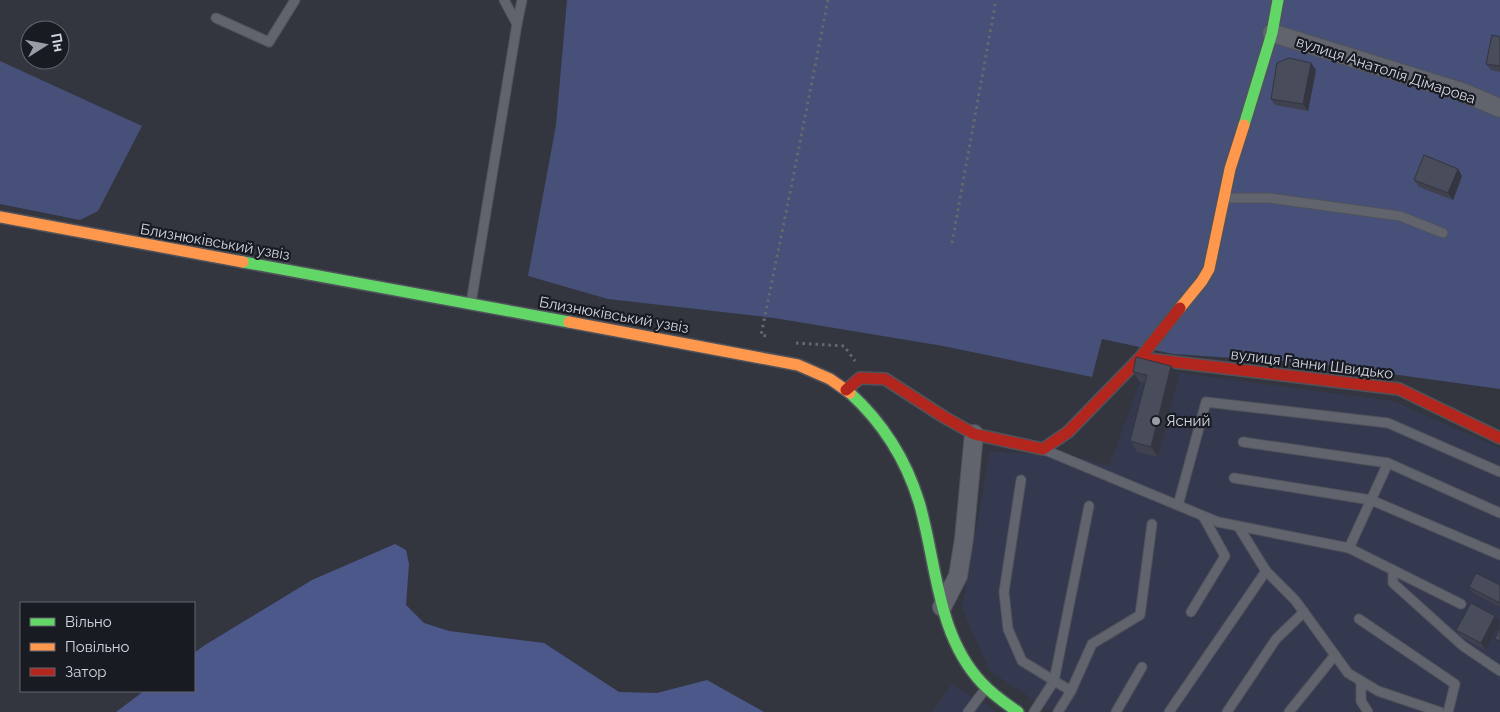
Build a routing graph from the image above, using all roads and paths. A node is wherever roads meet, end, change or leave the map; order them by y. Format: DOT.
graph roads {
  1 [pos="295,0"];
  2 [pos="504,0"];
  3 [pos="522,0"];
  4 [pos="828,0"];
  5 [pos="996,0"];
  6 [pos="1278,0"];
  7 [pos="216,18"];
  8 [pos="518,24"];
  9 [pos="1272,33"];
  10 [pos="1500,108"];
  11 [pos="1224,198"];
  12 [pos="0,218"];
  13 [pos="1443,233"];
  14 [pos="952,243"];
  15 [pos="471,304"];
  16 [pos="768,337"];
  17 [pos="792,342"];
  18 [pos="1140,358"];
  19 [pos="859,365"];
  20 [pos="846,390"];
  21 [pos="974,434"];
  22 [pos="1500,438"];
  23 [pos="1243,442"];
  24 [pos="1043,449"];
  25 [pos="1388,463"];
  26 [pos="1500,472"];
  27 [pos="1234,478"];
  28 [pos="1022,480"];
  29 [pos="1371,500"];
  30 [pos="1178,505"];
  31 [pos="1090,506"];
  32 [pos="1500,512"];
  33 [pos="1203,516"];
  34 [pos="1152,524"];
  35 [pos="1238,526"];
  36 [pos="1350,548"];
  37 [pos="1500,555"];
  38 [pos="1393,570"];
  39 [pos="1266,571"];
  40 [pos="1461,604"];
  41 [pos="942,606"];
  42 [pos="1190,612"];
  43 [pos="1304,612"];
  44 [pos="1359,620"];
  45 [pos="1335,655"];
  46 [pos="1142,667"];
  47 [pos="1500,671"];
  48 [pos="1054,681"];
  49 [pos="1361,681"];
  50 [pos="986,688"];
  51 [pos="1070,691"];
  52 [pos="968,712"];
  53 [pos="1018,712"];
  54 [pos="1034,712"];
  55 [pos="1058,712"];
  56 [pos="1116,712"];
  57 [pos="1169,712"];
  58 [pos="1227,712"];
  59 [pos="1289,712"];
  60 [pos="1368,712"];
  61 [pos="1440,712"];
  62 [pos="1448,712"];
  1 -- 7 [label="lane"];
  2 -- 8 [label="lane"];
  3 -- 8 [label="lane"];
  4 -- 16 [label="path"];
  5 -- 14 [label="path"];
  6 -- 9 [label="street"];
  8 -- 15 [label="lane"];
  9 -- 10 [label="street, вулиця Анатолія Дімарова"];
  9 -- 11 [label="street"];
  11 -- 13 [label="lane"];
  11 -- 18 [label="street"];
  12 -- 15 [label="street, Близнюківський узвіз"];
  15 -- 20 [label="street, Близнюківський узвіз"];
  17 -- 19 [label="path"];
  18 -- 22 [label="street, вулиця Ганни Швидько"];
  18 -- 24 [label="street"];
  20 -- 21 [label="street"];
  20 -- 41 [label="street, Близнюківський узвіз"];
  21 -- 24 [label="street"];
  21 -- 41 [label="street"];
  23 -- 25 [label="lane"];
  24 -- 30 [label="lane"];
  25 -- 29 [label="lane"];
  25 -- 32 [label="lane"];
  26 -- 30 [label="lane"];
  27 -- 29 [label="lane"];
  28 -- 48 [label="lane"];
  29 -- 36 [label="lane"];
  29 -- 37 [label="lane"];
  30 -- 33 [label="lane"];
  31 -- 48 [label="lane"];
  33 -- 35 [label="lane"];
  33 -- 42 [label="lane"];
  34 -- 51 [label="lane"];
  35 -- 36 [label="lane"];
  35 -- 39 [label="lane"];
  36 -- 38 [label="lane"];
  38 -- 40 [label="lane"];
  38 -- 47 [label="lane"];
  39 -- 43 [label="lane"];
  39 -- 57 [label="lane"];
  41 -- 50 [label="street, Близнюківський узвіз"];
  43 -- 45 [label="lane"];
  43 -- 58 [label="lane"];
  44 -- 62 [label="lane"];
  45 -- 49 [label="lane"];
  45 -- 59 [label="lane"];
  46 -- 56 [label="lane"];
  48 -- 51 [label="lane"];
  48 -- 54 [label="lane"];
  49 -- 60 [label="lane"];
  49 -- 61 [label="lane"];
  50 -- 52 [label="lane"];
  50 -- 53 [label="street, Близнюківський узвіз"];
  51 -- 55 [label="lane"];
}
